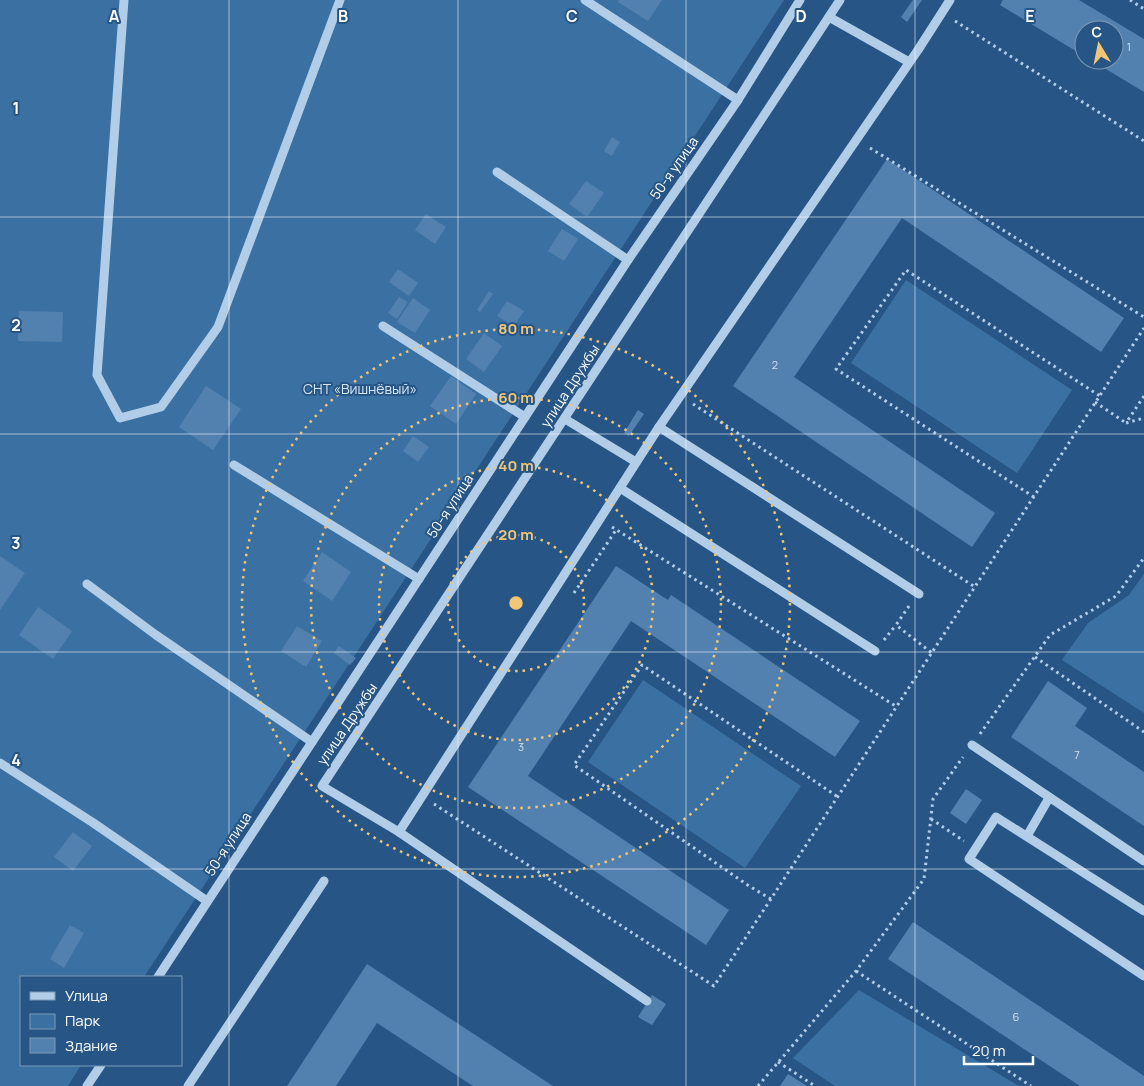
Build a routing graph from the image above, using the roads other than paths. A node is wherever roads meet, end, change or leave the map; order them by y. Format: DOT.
graph roads {
  1 [pos="124,0"];
  2 [pos="340,0"];
  3 [pos="585,0"];
  4 [pos="800,0"];
  5 [pos="840,0"];
  6 [pos="950,0"];
  7 [pos="829,17"];
  8 [pos="909,62"];
  9 [pos="738,100"];
  10 [pos="497,172"];
  11 [pos="628,260"];
  12 [pos="383,326"];
  13 [pos="525,417"];
  14 [pos="565,420"];
  15 [pos="658,427"];
  16 [pos="636,462"];
  17 [pos="234,465"];
  18 [pos="620,488"];
  19 [pos="419,579"];
  20 [pos="87,584"];
  21 [pos="919,594"];
  22 [pos="875,651"];
  23 [pos="312,742"];
  24 [pos="972,745"];
  25 [pos="0,762"];
  26 [pos="1049,798"];
  27 [pos="399,832"];
  28 [pos="1027,836"];
  29 [pos="1144,861"];
  30 [pos="324,881"];
  31 [pos="208,901"];
  32 [pos="1144,911"];
  33 [pos="159,976"];
  34 [pos="1144,976"];
  35 [pos="647,1001"];
  36 [pos="100,1066"];
  37 [pos="87,1086"];
  38 [pos="188,1086"];
  1 -- 2 [label="street"];
  3 -- 9 [label="street"];
  4 -- 9 [label="street, 50-я улица"];
  5 -- 7 [label="street, улица Дружбы"];
  6 -- 8 [label="street"];
  7 -- 8 [label="street"];
  7 -- 14 [label="street, улица Дружбы"];
  8 -- 15 [label="street"];
  9 -- 11 [label="street, 50-я улица"];
  10 -- 11 [label="street"];
  11 -- 13 [label="street, 50-я улица"];
  12 -- 13 [label="street"];
  13 -- 19 [label="street, 50-я улица"];
  14 -- 16 [label="street"];
  14 -- 27 [label="street, улица Дружбы"];
  15 -- 16 [label="street"];
  15 -- 21 [label="street"];
  16 -- 18 [label="street"];
  17 -- 19 [label="street"];
  18 -- 22 [label="street"];
  18 -- 27 [label="street"];
  19 -- 23 [label="street, 50-я улица"];
  20 -- 23 [label="street"];
  23 -- 31 [label="street, 50-я улица"];
  24 -- 26 [label="street"];
  25 -- 31 [label="street"];
  26 -- 28 [label="street"];
  26 -- 29 [label="street"];
  27 -- 35 [label="street"];
  28 -- 32 [label="street"];
  28 -- 34 [label="street"];
  30 -- 38 [label="street"];
  31 -- 33 [label="street, 50-я улица"];
  36 -- 37 [label="street"];
}
